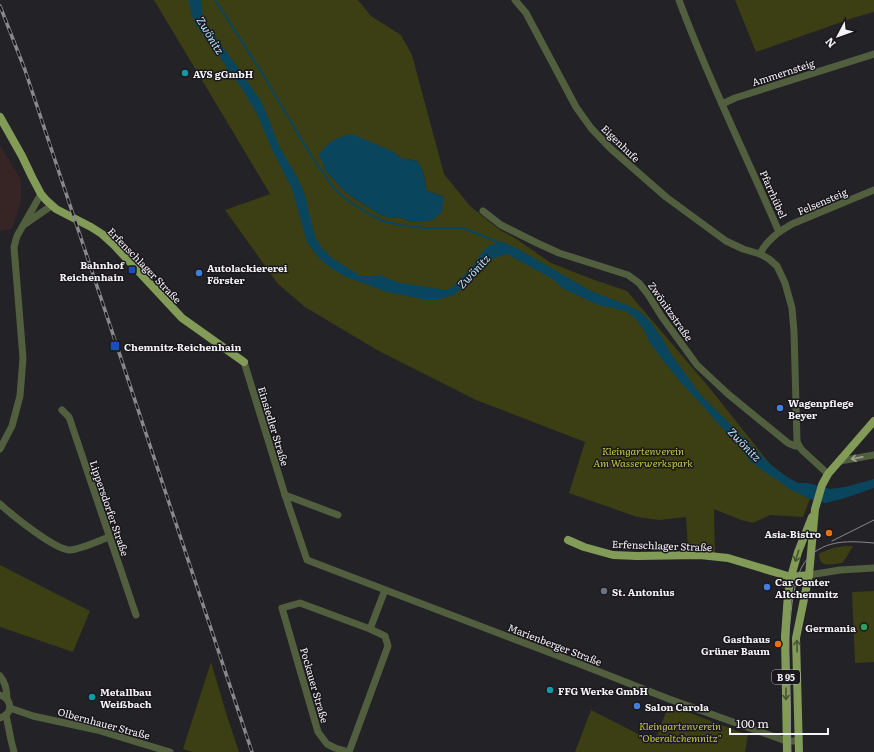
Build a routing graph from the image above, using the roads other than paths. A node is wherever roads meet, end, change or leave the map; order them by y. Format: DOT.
graph roads {
  1 [pos="516,0"];
  2 [pos="679,0"];
  3 [pos="874,54"];
  4 [pos="722,104"];
  5 [pos="0,117"];
  6 [pos="874,190"];
  7 [pos="41,194"];
  8 [pos="54,208"];
  9 [pos="483,211"];
  10 [pos="24,224"];
  11 [pos="780,232"];
  12 [pos="760,254"];
  13 [pos="244,362"];
  14 [pos="62,410"];
  15 [pos="874,422"];
  16 [pos="799,446"];
  17 [pos="0,449"];
  18 [pos="874,455"];
  19 [pos="840,461"];
  20 [pos="828,474"];
  21 [pos="284,495"];
  22 [pos="0,504"];
  23 [pos="816,505"];
  24 [pos="338,514"];
  25 [pos="109,537"];
  26 [pos="568,540"];
  27 [pos="306,560"];
  28 [pos="874,568"];
  29 [pos="809,575"];
  30 [pos="791,577"];
  31 [pos="384,590"];
  32 [pos="136,615"];
  33 [pos="370,630"];
  34 [pos="0,676"];
  35 [pos="0,695"];
  36 [pos="7,699"];
  37 [pos="5,715"];
  38 [pos="786,741"];
  39 [pos="799,741"];
  40 [pos="14,752"];
  41 [pos="170,752"];
  42 [pos="787,752"];
  43 [pos="799,752"];
  1 -- 12 [label="street, Eigenhufe"];
  2 -- 4 [label="street, Pfarrhübel"];
  3 -- 4 [label="street, Ammernsteig"];
  4 -- 11 [label="street, Pfarrhübel"];
  5 -- 7 [label="main road, Erfenschlager Straße"];
  6 -- 11 [label="street, Felsensteig"];
  7 -- 8 [label="main road, Erfenschlager Straße"];
  7 -- 10 [label="street"];
  8 -- 10 [label="street"];
  8 -- 13 [label="main road, Erfenschlager Straße"];
  9 -- 16 [label="street, Zwönitzstraße"];
  10 -- 17 [label="street"];
  11 -- 12 [label="street, Pfarrhübel"];
  12 -- 16 [label="street"];
  13 -- 21 [label="street, Einsiedler Straße"];
  14 -- 25 [label="street, Lippersdorfer Straße"];
  15 -- 19 [label="main road, B 95"];
  16 -- 20 [label="street"];
  18 -- 19 [label="street, one-way"];
  19 -- 20 [label="main road, B 95"];
  20 -- 23 [label="main road, B 95"];
  21 -- 24 [label="street"];
  21 -- 27 [label="street, Einsiedler Straße"];
  22 -- 25 [label="street"];
  23 -- 29 [label="main road, B 95"];
  23 -- 30 [label="main road, B 95, one-way"];
  25 -- 32 [label="street, Lippersdorfer Straße"];
  26 -- 30 [label="main road, Erfenschlager Straße"];
  27 -- 31 [label="street, Marienberger Straße"];
  28 -- 29 [label="street, Erfenschlager Straße"];
  29 -- 30 [label="main road, Erfenschlager Straße"];
  39 -- 29 [label="main road, B 95, one-way"];
  30 -- 38 [label="main road, B 95, one-way"];
  31 -- 33 [label="street"];
  31 -- 38 [label="street, Marienberger Straße"];
  33 -- 33 [label="street, Pockauer Straße"];
  34 -- 36 [label="street"];
  35 -- 36 [label="street"];
  36 -- 37 [label="street"];
  37 -- 40 [label="street"];
  37 -- 41 [label="street, Olbernhauer Straße"];
  38 -- 39 [label="street, Marienberger Straße"];
  38 -- 42 [label="main road, B 95"];
  39 -- 43 [label="main road, B 95"];
}
